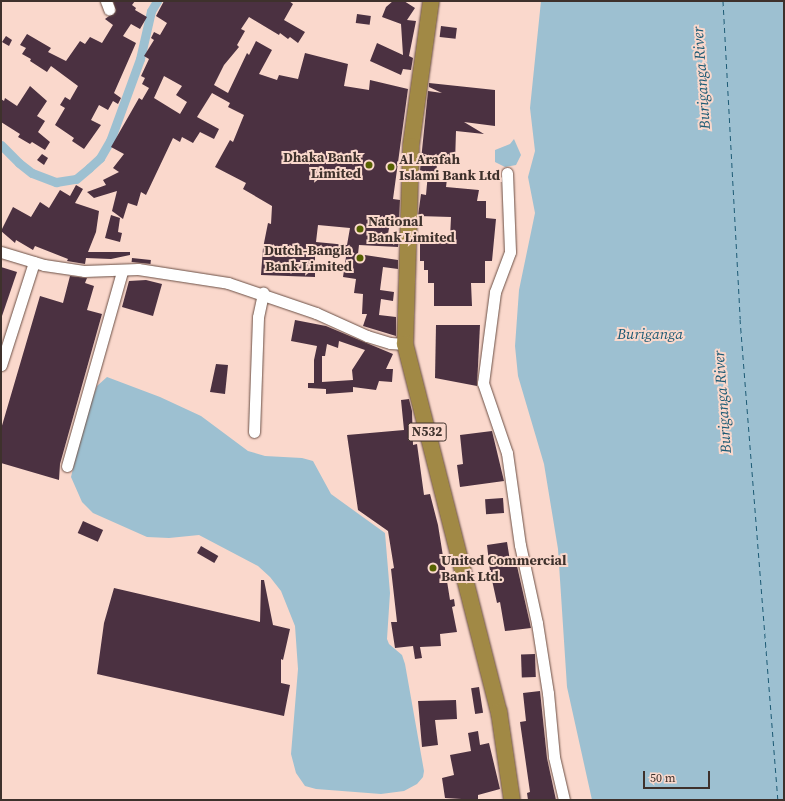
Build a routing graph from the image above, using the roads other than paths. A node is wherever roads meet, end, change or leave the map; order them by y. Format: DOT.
graph roads {
  1 [pos="431,1"];
  2 [pos="507,173"];
  3 [pos="1,252"];
  4 [pos="34,262"];
  5 [pos="122,270"];
  6 [pos="263,293"];
  7 [pos="405,344"];
  8 [pos="1,365"];
  9 [pos="254,432"];
  10 [pos="67,466"];
  11 [pos="512,800"];
  12 [pos="564,800"];
  1 -- 7 [label="highway, N532"];
  2 -- 12 [label="street"];
  3 -- 4 [label="street"];
  4 -- 5 [label="street"];
  4 -- 8 [label="street"];
  5 -- 6 [label="street"];
  5 -- 10 [label="street"];
  6 -- 7 [label="street"];
  6 -- 9 [label="street"];
  7 -- 11 [label="highway, N532"];
}
